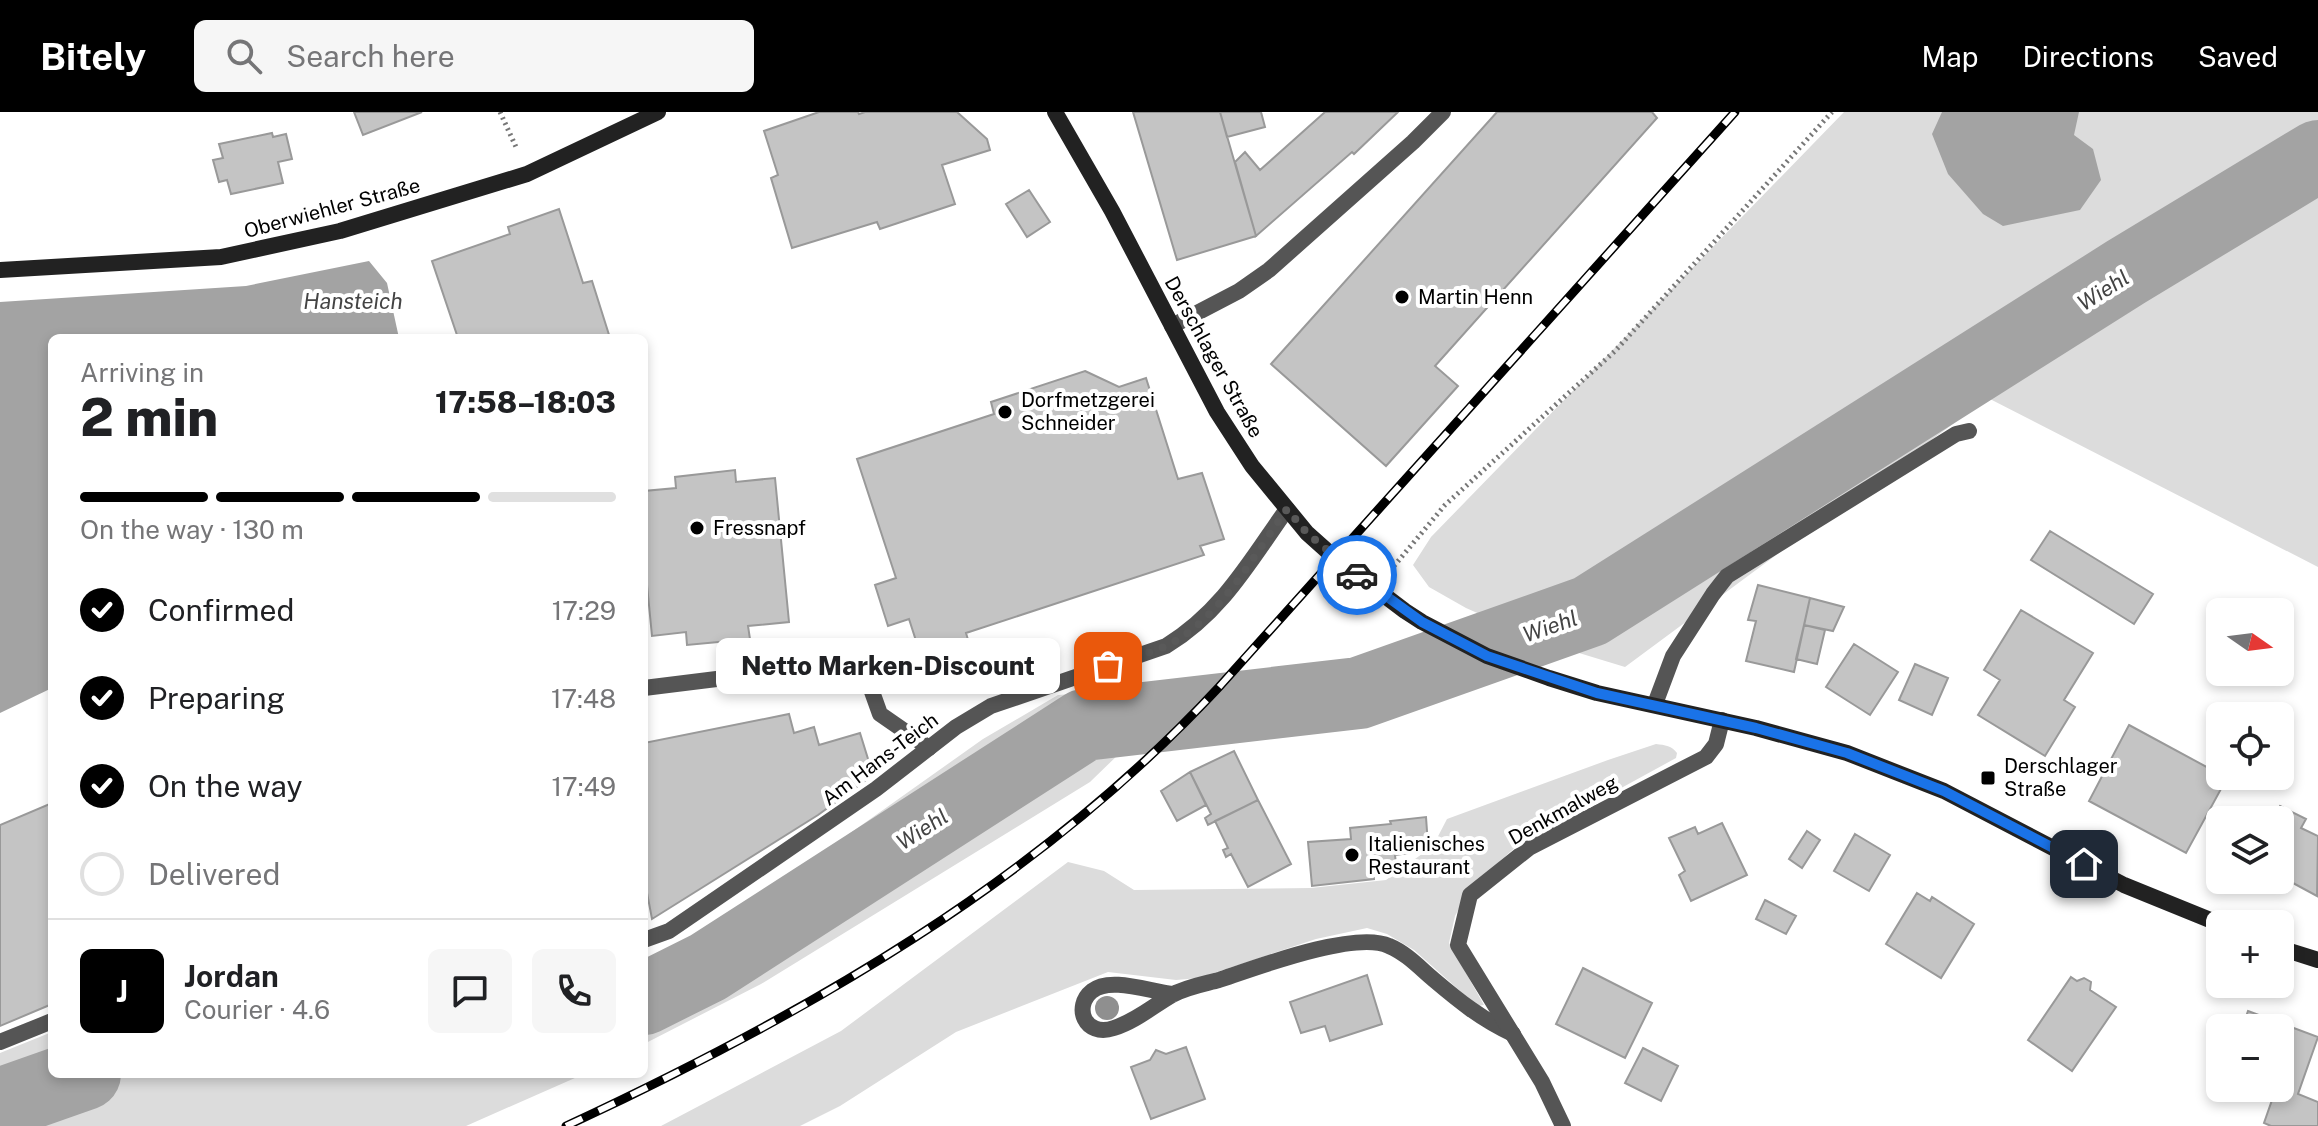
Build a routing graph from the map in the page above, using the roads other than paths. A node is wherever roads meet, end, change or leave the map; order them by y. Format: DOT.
graph roads {
  1 [pos="658,112"];
  2 [pos="1055,112"];
  3 [pos="1443,112"];
  4 [pos="0,270"];
  5 [pos="1172,326"];
  6 [pos="1969,431"];
  7 [pos="1287,509"];
  8 [pos="648,688"];
  9 [pos="1655,704"];
  10 [pos="1722,720"];
  11 [pos="929,748"];
  12 [pos="2206,918"];
  13 [pos="648,939"];
  14 [pos="2294,952"];
  15 [pos="2318,960"];
  16 [pos="1174,994"];
  17 [pos="48,1023"];
  18 [pos="1513,1034"];
  19 [pos="0,1042"];
  20 [pos="1563,1126"];
  1 -- 4 [label="main road, Oberwiehler Straße"];
  2 -- 5 [label="main road, Derschlager Straße"];
  3 -- 5 [label="street"];
  5 -- 7 [label="main road, Derschlager Straße"];
  6 -- 9 [label="street"];
  7 -- 9 [label="main road, Derschlager Straße"];
  7 -- 11 [label="street, Am Hans-Teich"];
  8 -- 11 [label="street"];
  9 -- 10 [label="main road, Derschlager Straße"];
  10 -- 12 [label="main road, Derschlager Straße"];
  10 -- 18 [label="street, Denkmalweg"];
  11 -- 13 [label="street, Am Hans-Teich"];
  14 -- 15 [label="main road"];
  16 -- 16 [label="street"];
  16 -- 18 [label="street"];
  17 -- 19 [label="street"];
  18 -- 20 [label="street, Denkmalweg"];
}
